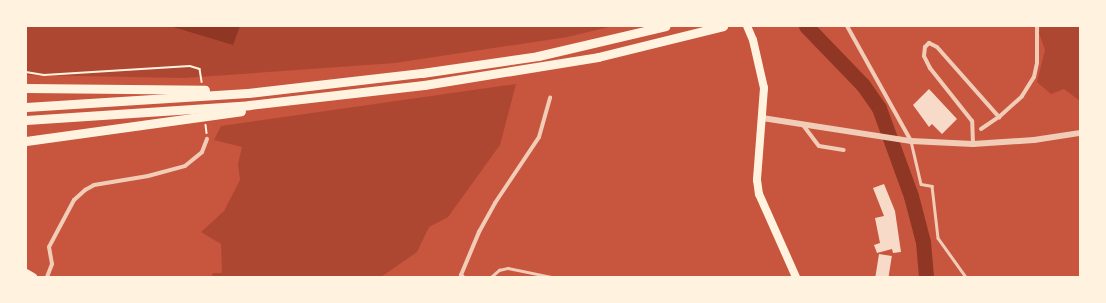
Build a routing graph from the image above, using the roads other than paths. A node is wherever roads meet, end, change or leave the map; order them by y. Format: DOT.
graph roads {
  1 [pos="666,26"];
  2 [pos="723,26"];
  3 [pos="747,26"];
  4 [pos="847,26"];
  5 [pos="1037,26"];
  6 [pos="355,81"];
  7 [pos="26,88"];
  8 [pos="550,98"];
  9 [pos="311,99"];
  10 [pos="26,107"];
  11 [pos="1000,117"];
  12 [pos="762,118"];
  13 [pos="26,120"];
  14 [pos="803,125"];
  15 [pos="981,129"];
  16 [pos="1080,133"];
  17 [pos="207,139"];
  18 [pos="908,140"];
  19 [pos="26,142"];
  20 [pos="973,144"];
  21 [pos="844,150"];
  22 [pos="26,273"];
  23 [pos="33,277"];
  24 [pos="47,277"];
  25 [pos="463,277"];
  26 [pos="491,277"];
  27 [pos="552,277"];
  28 [pos="796,277"];
  29 [pos="966,277"];
  1 -- 6 [label="highway"];
  2 -- 9 [label="highway"];
  3 -- 12 [label="main road"];
  4 -- 18 [label="street"];
  5 -- 11 [label="street"];
  6 -- 7 [label="highway"];
  6 -- 10 [label="highway"];
  8 -- 25 [label="street"];
  9 -- 13 [label="highway"];
  9 -- 19 [label="highway"];
  11 -- 15 [label="street"];
  11 -- 20 [label="street"];
  12 -- 14 [label="street"];
  12 -- 28 [label="main road"];
  14 -- 18 [label="street"];
  14 -- 21 [label="street"];
  16 -- 20 [label="street"];
  17 -- 24 [label="street"];
  18 -- 20 [label="street"];
  18 -- 29 [label="lane"];
  22 -- 23 [label="main road"];
  26 -- 27 [label="lane"];
}
